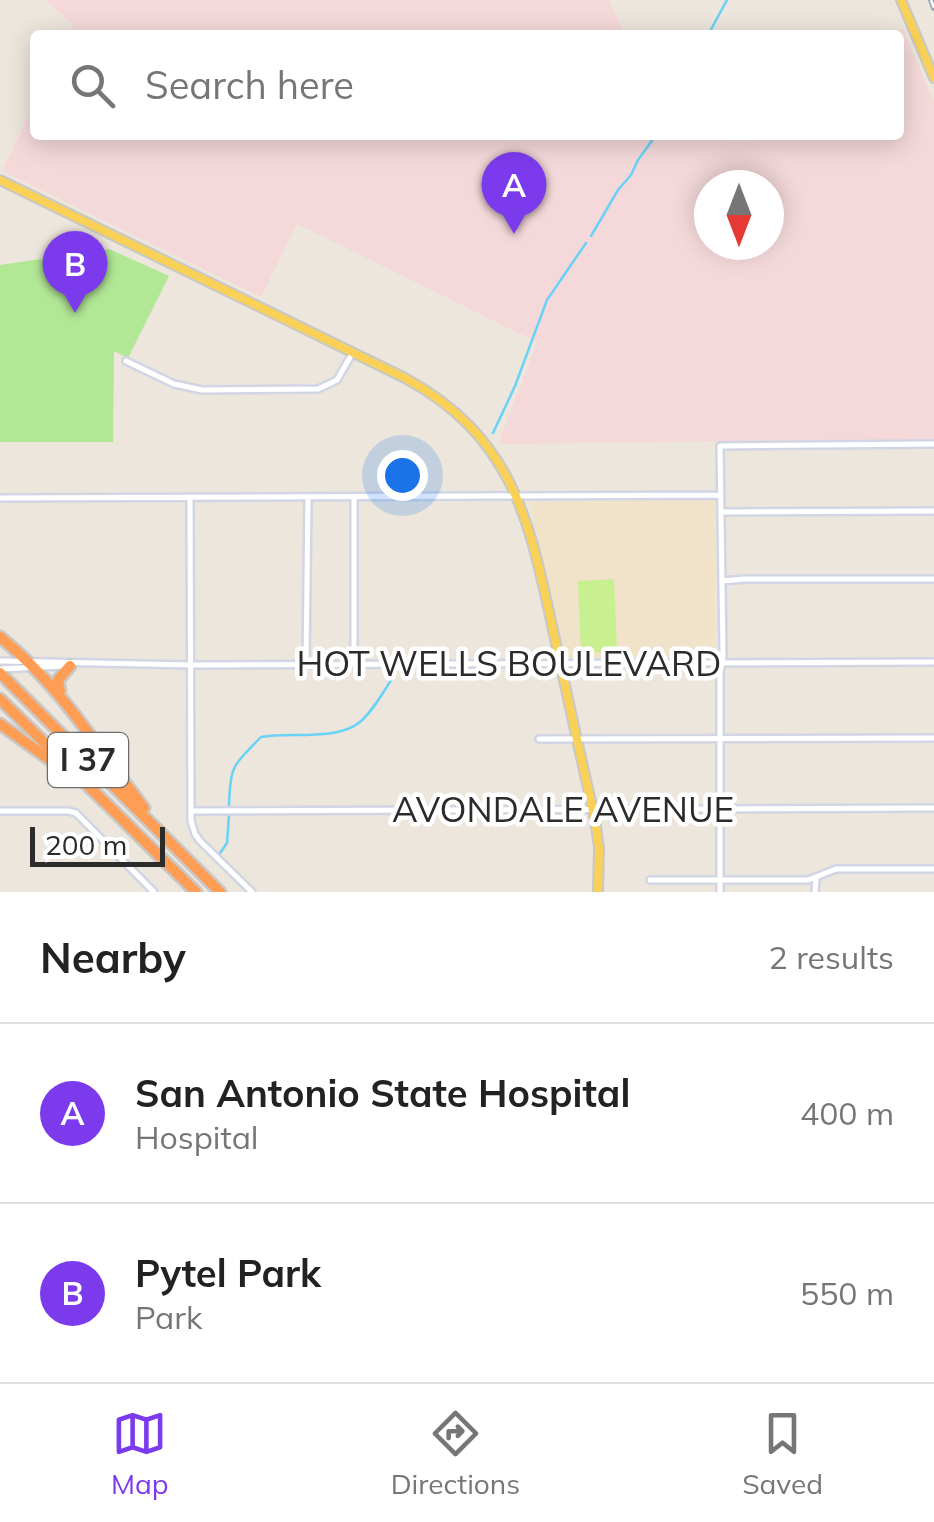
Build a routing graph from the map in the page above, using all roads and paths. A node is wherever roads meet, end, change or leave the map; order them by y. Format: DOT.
graph roads {
  1 [pos="901,0"];
  2 [pos="934,78"];
  3 [pos="0,180"];
  4 [pos="354,352"];
  5 [pos="126,362"];
  6 [pos="934,444"];
  7 [pos="516,495"];
  8 [pos="720,495"];
  9 [pos="190,496"];
  10 [pos="308,496"];
  11 [pos="354,496"];
  12 [pos="0,498"];
  13 [pos="934,511"];
  14 [pos="721,512"];
  15 [pos="934,578"];
  16 [pos="722,581"];
  17 [pos="0,637"];
  18 [pos="934,662"];
  19 [pos="306,664"];
  20 [pos="354,664"];
  21 [pos="560,664"];
  22 [pos="722,664"];
  23 [pos="83,665"];
  24 [pos="191,665"];
  25 [pos="27,666"];
  26 [pos="70,666"];
  27 [pos="0,668"];
  28 [pos="63,697"];
  29 [pos="0,699"];
  30 [pos="0,724"];
  31 [pos="934,738"];
  32 [pos="538,739"];
  33 [pos="577,739"];
  34 [pos="720,739"];
  35 [pos="934,808"];
  36 [pos="720,809"];
  37 [pos="592,810"];
  38 [pos="0,811"];
  39 [pos="191,812"];
  40 [pos="136,834"];
  41 [pos="176,848"];
  42 [pos="934,868"];
  43 [pos="816,878"];
  44 [pos="650,880"];
  45 [pos="720,880"];
  46 [pos="154,892"];
  47 [pos="196,892"];
  48 [pos="220,892"];
  49 [pos="252,892"];
  50 [pos="598,892"];
  51 [pos="720,892"];
  52 [pos="816,892"];
  1 -- 2 [label="main road"];
  3 -- 4 [label="main road"];
  4 -- 5 [label="street"];
  4 -- 7 [label="main road"];
  6 -- 8 [label="street"];
  7 -- 8 [label="street"];
  7 -- 11 [label="street"];
  7 -- 21 [label="main road"];
  8 -- 14 [label="street"];
  9 -- 10 [label="street"];
  9 -- 12 [label="street"];
  9 -- 24 [label="street"];
  10 -- 11 [label="street"];
  10 -- 19 [label="street"];
  11 -- 20 [label="street"];
  13 -- 14 [label="street"];
  14 -- 16 [label="street"];
  15 -- 16 [label="street"];
  16 -- 22 [label="street"];
  17 -- 25 [label="highway"];
  18 -- 22 [label="street, HOT WELLS BOULEVARD"];
  19 -- 20 [label="street, HOT WELLS BOULEVARD"];
  19 -- 24 [label="street, HOT WELLS BOULEVARD"];
  20 -- 21 [label="street, HOT WELLS BOULEVARD"];
  21 -- 22 [label="street, HOT WELLS BOULEVARD"];
  21 -- 33 [label="main road"];
  22 -- 34 [label="street"];
  23 -- 24 [label="street, HOT WELLS BOULEVARD"];
  23 -- 25 [label="street, HOT WELLS BOULEVARD"];
  23 -- 26 [label="street, HOT WELLS BOULEVARD"];
  24 -- 39 [label="street"];
  25 -- 26 [label="street, HOT WELLS BOULEVARD"];
  25 -- 27 [label="street, HOT WELLS BOULEVARD"];
  25 -- 27 [label="street, HOT WELLS BOULEVARD"];
  25 -- 28 [label="highway"];
  26 -- 28 [label="highway"];
  27 -- 41 [label="highway, I 37"];
  28 -- 41 [label="highway"];
  29 -- 40 [label="highway, I 37"];
  30 -- 40 [label="highway"];
  31 -- 34 [label="street"];
  32 -- 33 [label="street"];
  33 -- 34 [label="street"];
  33 -- 37 [label="main road"];
  34 -- 36 [label="street"];
  35 -- 36 [label="street, AVONDALE AVENUE"];
  36 -- 37 [label="street, AVONDALE AVENUE"];
  36 -- 45 [label="street"];
  37 -- 39 [label="street, AVONDALE AVENUE"];
  37 -- 50 [label="main road"];
  38 -- 46 [label="street"];
  39 -- 49 [label="street"];
  40 -- 47 [label="highway, I 37"];
  41 -- 48 [label="highway, I 37"];
  42 -- 43 [label="street"];
  43 -- 45 [label="street"];
  43 -- 52 [label="street"];
  44 -- 45 [label="street"];
  45 -- 51 [label="street"];
}
